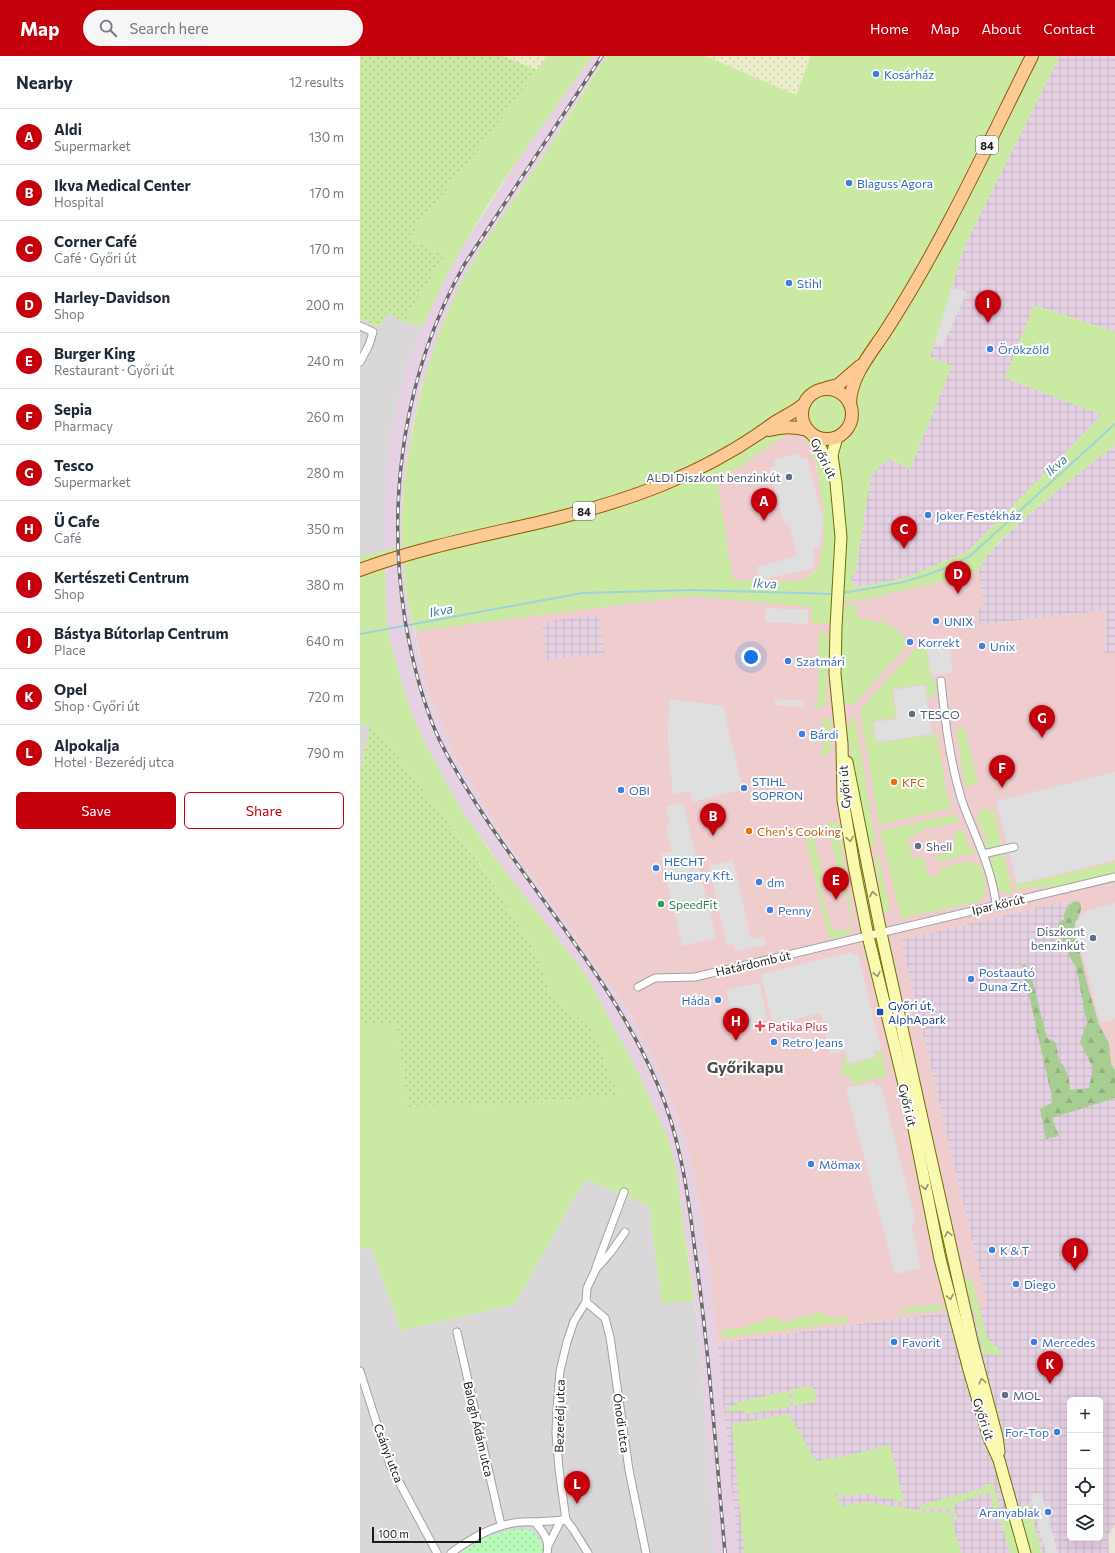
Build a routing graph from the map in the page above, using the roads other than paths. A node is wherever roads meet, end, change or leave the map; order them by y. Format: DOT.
graph roads {
  1 [pos="1032,56"];
  2 [pos="360,326"];
  3 [pos="866,361"];
  4 [pos="360,362"];
  5 [pos="826,388"];
  6 [pos="804,404"];
  7 [pos="850,404"];
  8 [pos="810,431"];
  9 [pos="762,432"];
  10 [pos="837,437"];
  11 [pos="836,483"];
  12 [pos="360,570"];
  13 [pos="941,681"];
  14 [pos="842,744"];
  15 [pos="1014,847"];
  16 [pos="983,854"];
  17 [pos="1115,877"];
  18 [pos="996,904"];
  19 [pos="881,933"];
  20 [pos="868,936"];
  21 [pos="638,988"];
  22 [pos="624,1192"];
  23 [pos="625,1232"];
  24 [pos="596,1269"];
  25 [pos="586,1302"];
  26 [pos="457,1332"];
  27 [pos="360,1371"];
  28 [pos="999,1460"];
  29 [pos="563,1520"];
  30 [pos="535,1522"];
  31 [pos="501,1525"];
  32 [pos="548,1549"];
  33 [pos="437,1553"];
  34 [pos="451,1553"];
  35 [pos="588,1553"];
  36 [pos="646,1553"];
  37 [pos="1025,1553"];
  1 -- 3 [label="main road, 84"];
  2 -- 4 [label="street"];
  3 -- 5 [label="main road, 84"];
  3 -- 7 [label="main road, 84"];
  5 -- 6 [label="main road, 84"];
  5 -- 7 [label="main road"];
  6 -- 8 [label="main road"];
  6 -- 9 [label="main road, 84"];
  7 -- 10 [label="main road, 84"];
  8 -- 9 [label="main road, 84"];
  8 -- 10 [label="main road, 84"];
  8 -- 11 [label="main road, Győri út"];
  9 -- 12 [label="main road, 84"];
  10 -- 11 [label="main road, Győri út"];
  11 -- 14 [label="main road, Győri út"];
  13 -- 16 [label="street"];
  19 -- 14 [label="main road, Győri út, one-way"];
  14 -- 20 [label="main road, Győri út, one-way"];
  15 -- 16 [label="street"];
  16 -- 18 [label="street"];
  17 -- 18 [label="street, Ipar körút"];
  18 -- 19 [label="street, Ipar körút"];
  19 -- 20 [label="street, Ipar körút"];
  28 -- 19 [label="main road, Győri út, one-way"];
  20 -- 21 [label="street, Határdomb út"];
  20 -- 28 [label="main road, Győri út, one-way"];
  22 -- 24 [label="street, Bezerédj utca"];
  23 -- 24 [label="street, Bezerédj utca"];
  24 -- 25 [label="street, Bezerédj utca"];
  25 -- 29 [label="street, Bezerédj utca"];
  25 -- 36 [label="street, Ónodi utca"];
  26 -- 31 [label="street, Balogh Ádám utca"];
  27 -- 33 [label="street, Csányi utca"];
  28 -- 37 [label="main road, Győri út"];
  29 -- 30 [label="street"];
  29 -- 32 [label="street"];
  29 -- 35 [label="street"];
  30 -- 31 [label="street"];
  30 -- 32 [label="street"];
  31 -- 34 [label="street"];
}
